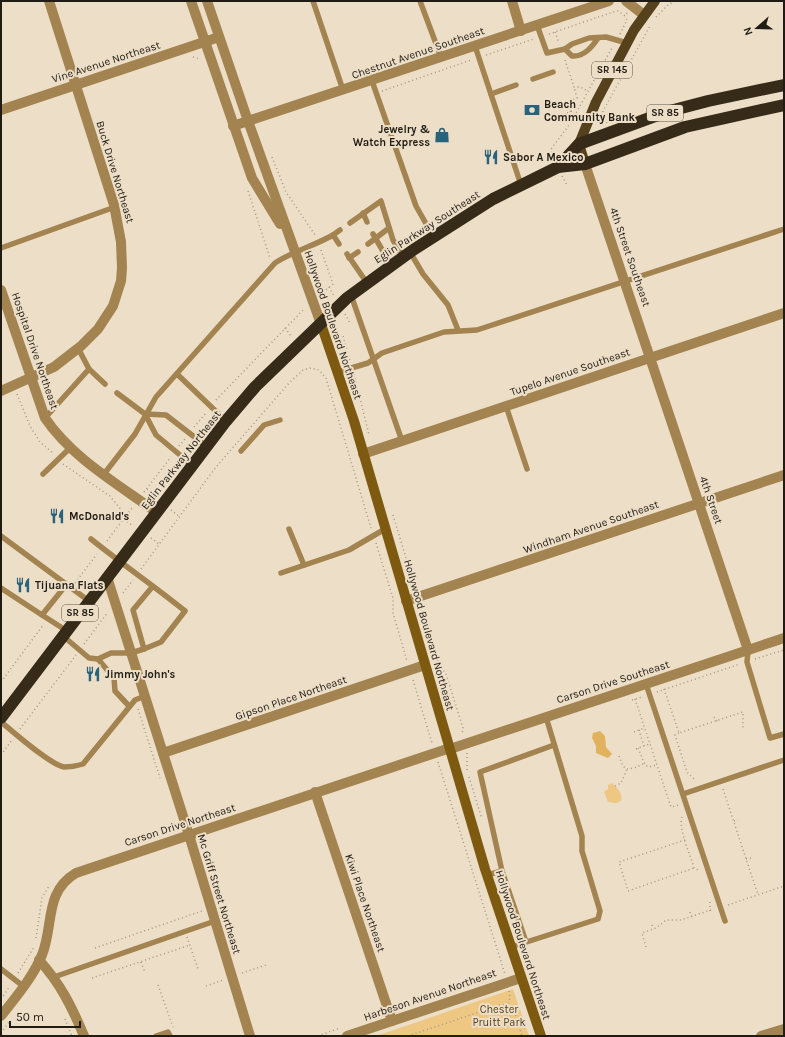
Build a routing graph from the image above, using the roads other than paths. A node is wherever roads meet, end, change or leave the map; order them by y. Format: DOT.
graph roads {
  1 [pos="49,1"];
  2 [pos="191,1"];
  3 [pos="207,1"];
  4 [pos="313,1"];
  5 [pos="420,1"];
  6 [pos="512,1"];
  7 [pos="609,1"];
  8 [pos="655,1"];
  9 [pos="630,4"];
  10 [pos="644,15"];
  11 [pos="537,25"];
  12 [pos="521,31"];
  13 [pos="219,37"];
  14 [pos="598,38"];
  15 [pos="205,42"];
  16 [pos="627,43"];
  17 [pos="475,46"];
  18 [pos="563,50"];
  19 [pos="441,57"];
  20 [pos="553,72"];
  21 [pos="533,79"];
  22 [pos="372,81"];
  23 [pos="76,85"];
  24 [pos="516,85"];
  25 [pos="784,85"];
  26 [pos="343,90"];
  27 [pos="491,94"];
  28 [pos="784,105"];
  29 [pos="1,110"];
  30 [pos="248,122"];
  31 [pos="233,126"];
  32 [pos="579,144"];
  33 [pos="585,164"];
  34 [pos="558,167"];
  35 [pos="521,185"];
  36 [pos="115,207"];
  37 [pos="363,213"];
  38 [pos="367,222"];
  39 [pos="350,223"];
  40 [pos="390,228"];
  41 [pos="784,229"];
  42 [pos="340,230"];
  43 [pos="332,235"];
  44 [pos="375,236"];
  45 [pos="433,236"];
  46 [pos="339,244"];
  47 [pos="368,244"];
  48 [pos="294,247"];
  49 [pos="1,248"];
  50 [pos="358,252"];
  51 [pos="406,255"];
  52 [pos="391,265"];
  53 [pos="626,282"];
  54 [pos="367,284"];
  55 [pos="1,290"];
  56 [pos="351,295"];
  57 [pos="784,313"];
  58 [pos="321,324"];
  59 [pos="458,330"];
  60 [pos="78,348"];
  61 [pos="651,358"];
  62 [pos="374,359"];
  63 [pos="89,369"];
  64 [pos="338,372"];
  65 [pos="177,374"];
  66 [pos="31,377"];
  67 [pos="104,384"];
  68 [pos="1,391"];
  69 [pos="117,393"];
  70 [pos="506,406"];
  71 [pos="145,414"];
  72 [pos="45,418"];
  73 [pos="280,420"];
  74 [pos="226,421"];
  75 [pos="402,441"];
  76 [pos="206,446"];
  77 [pos="70,448"];
  78 [pos="241,451"];
  79 [pos="363,454"];
  80 [pos="192,464"];
  81 [pos="527,469"];
  82 [pos="43,474"];
  83 [pos="104,474"];
  84 [pos="784,475"];
  85 [pos="700,503"];
  86 [pos="156,512"];
  87 [pos="290,529"];
  88 [pos="385,529"];
  89 [pos="1,536"];
  90 [pos="91,539"];
  91 [pos="119,562"];
  92 [pos="304,565"];
  93 [pos="281,573"];
  94 [pos="107,577"];
  95 [pos="66,585"];
  96 [pos="153,586"];
  97 [pos="1,588"];
  98 [pos="89,601"];
  99 [pos="406,601"];
  100 [pos="42,615"];
  101 [pos="65,633"];
  102 [pos="784,638"];
  103 [pos="144,649"];
  104 [pos="748,650"];
  105 [pos="131,653"];
  106 [pos="98,659"];
  107 [pos="425,665"];
  108 [pos="646,684"];
  109 [pos="145,696"];
  110 [pos="129,706"];
  111 [pos="2,717"];
  112 [pos="546,717"];
  113 [pos="784,734"];
  114 [pos="554,745"];
  115 [pos="450,748"];
  116 [pos="163,753"];
  117 [pos="784,760"];
  118 [pos="315,792"];
  119 [pos="683,794"];
  120 [pos="184,836"];
  121 [pos="502,871"];
  122 [pos="487,875"];
  123 [pos="725,921"];
  124 [pos="215,922"];
  125 [pos="526,942"];
  126 [pos="510,947"];
  127 [pos="39,960"];
  128 [pos="1,969"];
  129 [pos="54,977"];
  130 [pos="521,978"];
  131 [pos="23,986"];
  132 [pos="6,1018"];
  133 [pos="392,1021"];
  134 [pos="784,1029"];
  135 [pos="346,1032"];
  136 [pos="84,1036"];
  137 [pos="156,1036"];
  138 [pos="170,1036"];
  139 [pos="250,1036"];
  140 [pos="541,1036"];
  141 [pos="761,1036"];
  1 -- 23 [label="street, Buck Drive Northeast"];
  2 -- 15 [label="street, Hollywood Boulevard Northeast"];
  3 -- 13 [label="street, Hollywood Boulevard Northeast"];
  4 -- 26 [label="lane"];
  5 -- 19 [label="lane"];
  6 -- 12 [label="street"];
  7 -- 11 [label="street, Chestnut Avenue Southeast"];
  8 -- 10 [label="main road, SR 145"];
  9 -- 10 [label="street"];
  10 -- 16 [label="main road, SR 145"];
  11 -- 12 [label="street, Chestnut Avenue Southeast"];
  11 -- 18 [label="lane"];
  12 -- 17 [label="street, Chestnut Avenue Southeast"];
  13 -- 15 [label="street, Vine Avenue Northeast"];
  13 -- 30 [label="street, Hollywood Boulevard Northeast"];
  14 -- 16 [label="lane"];
  14 -- 18 [label="lane"];
  14 -- 18 [label="lane"];
  15 -- 23 [label="street, Vine Avenue Northeast"];
  15 -- 31 [label="street, Hollywood Boulevard Northeast"];
  16 -- 32 [label="main road, SR 145"];
  17 -- 19 [label="street, Chestnut Avenue Southeast"];
  17 -- 27 [label="lane"];
  19 -- 22 [label="street, Chestnut Avenue Southeast"];
  20 -- 21 [label="lane"];
  22 -- 26 [label="street, Chestnut Avenue Southeast"];
  22 -- 45 [label="lane"];
  23 -- 29 [label="street, Vine Avenue Northeast"];
  23 -- 36 [label="street, Buck Drive Northeast"];
  24 -- 27 [label="lane"];
  25 -- 32 [label="highway, Eglin Parkway Southeast / SR 85"];
  26 -- 30 [label="street, Chestnut Avenue Southeast"];
  27 -- 35 [label="lane"];
  28 -- 33 [label="highway, Eglin Parkway Southeast / SR 85"];
  30 -- 31 [label="street, Chestnut Avenue Southeast"];
  30 -- 48 [label="street, Hollywood Boulevard Northeast"];
  31 -- 48 [label="street, Hollywood Boulevard Northeast"];
  32 -- 33 [label="main road"];
  32 -- 34 [label="highway, Eglin Parkway Southeast / SR 85"];
  33 -- 34 [label="highway, Eglin Parkway Southeast / SR 85"];
  33 -- 53 [label="street, 4th Street Southeast"];
  34 -- 35 [label="highway, Eglin Parkway Southeast / SR 85"];
  35 -- 45 [label="highway, Eglin Parkway Southeast / SR 85"];
  36 -- 49 [label="lane"];
  36 -- 60 [label="street, Buck Drive Northeast"];
  37 -- 38 [label="lane"];
  37 -- 39 [label="lane"];
  37 -- 40 [label="lane"];
  40 -- 44 [label="lane"];
  40 -- 51 [label="lane"];
  41 -- 53 [label="lane"];
  42 -- 43 [label="lane"];
  43 -- 46 [label="lane"];
  43 -- 48 [label="lane"];
  44 -- 47 [label="lane"];
  44 -- 52 [label="lane"];
  45 -- 51 [label="highway, Eglin Parkway Southeast / SR 85"];
  48 -- 58 [label="street, Hollywood Boulevard Northeast"];
  48 -- 65 [label="lane"];
  50 -- 54 [label="lane"];
  51 -- 52 [label="highway, Eglin Parkway Southeast / SR 85"];
  51 -- 59 [label="lane"];
  52 -- 54 [label="highway, Eglin Parkway Southeast / SR 85"];
  53 -- 59 [label="lane"];
  53 -- 61 [label="street, 4th Street Southeast"];
  54 -- 56 [label="highway, Eglin Parkway Southeast / SR 85"];
  55 -- 66 [label="street, Hospital Drive Northeast"];
  56 -- 58 [label="highway, Eglin Parkway Southeast / SR 85"];
  56 -- 62 [label="lane"];
  57 -- 61 [label="street, Tupelo Avenue Southeast"];
  58 -- 64 [label="street, Hollywood Boulevard Northeast"];
  58 -- 74 [label="highway, Eglin Parkway Northeast / SR 85"];
  59 -- 62 [label="lane"];
  60 -- 63 [label="lane"];
  60 -- 66 [label="street, Buck Drive Northeast"];
  61 -- 70 [label="street, Tupelo Avenue Southeast"];
  61 -- 85 [label="street, 4th Street"];
  62 -- 64 [label="lane"];
  62 -- 75 [label="lane"];
  63 -- 67 [label="lane"];
  63 -- 72 [label="lane"];
  64 -- 79 [label="street, Hollywood Boulevard Northeast"];
  65 -- 71 [label="lane"];
  65 -- 74 [label="lane"];
  66 -- 68 [label="street, Buck Drive Northeast"];
  66 -- 72 [label="street, Hospital Drive Northeast"];
  69 -- 71 [label="lane"];
  70 -- 75 [label="street, Tupelo Avenue Southeast"];
  70 -- 81 [label="lane"];
  71 -- 76 [label="lane"];
  71 -- 80 [label="lane"];
  71 -- 83 [label="lane"];
  72 -- 77 [label="street, Hospital Drive Northeast"];
  73 -- 78 [label="lane"];
  74 -- 76 [label="highway, Eglin Parkway Northeast / SR 85"];
  75 -- 79 [label="street, Tupelo Avenue Southeast"];
  76 -- 80 [label="highway, Eglin Parkway Northeast / SR 85"];
  77 -- 82 [label="lane"];
  77 -- 83 [label="street, Hospital Drive Northeast"];
  79 -- 88 [label="street, Hollywood Boulevard Northeast"];
  80 -- 86 [label="highway, Eglin Parkway Northeast / SR 85"];
  83 -- 86 [label="street, Hospital Drive Northeast"];
  84 -- 85 [label="street, Windham Avenue Southeast"];
  85 -- 99 [label="street, Windham Avenue Southeast"];
  85 -- 104 [label="street, 4th Street"];
  86 -- 91 [label="highway, Eglin Parkway Northeast / SR 85"];
  87 -- 92 [label="lane"];
  88 -- 92 [label="lane"];
  88 -- 99 [label="street, Hollywood Boulevard Northeast"];
  89 -- 95 [label="lane"];
  90 -- 91 [label="lane"];
  91 -- 94 [label="highway, Eglin Parkway Northeast / SR 85"];
  91 -- 96 [label="lane"];
  92 -- 93 [label="lane"];
  94 -- 98 [label="highway, Eglin Parkway Northeast / SR 85"];
  94 -- 105 [label="street, Mc Griff Street Northeast"];
  95 -- 98 [label="lane"];
  95 -- 100 [label="lane"];
  96 -- 103 [label="lane"];
  96 -- 103 [label="lane"];
  97 -- 100 [label="lane"];
  98 -- 101 [label="highway, Eglin Parkway Northeast / SR 85"];
  99 -- 107 [label="street, Hollywood Boulevard Northeast"];
  100 -- 101 [label="lane"];
  101 -- 106 [label="lane"];
  101 -- 111 [label="highway, Eglin Parkway Northeast / SR 85"];
  102 -- 104 [label="street, Carson Drive Southeast"];
  103 -- 105 [label="lane"];
  104 -- 108 [label="street, Carson Drive Southeast"];
  104 -- 113 [label="lane"];
  105 -- 106 [label="lane"];
  105 -- 109 [label="street, Mc Griff Street Northeast"];
  106 -- 110 [label="lane"];
  107 -- 115 [label="street, Hollywood Boulevard Northeast"];
  107 -- 116 [label="street, Gipson Place Northeast"];
  108 -- 112 [label="street, Carson Drive Southeast"];
  108 -- 119 [label="lane"];
  109 -- 110 [label="lane"];
  109 -- 116 [label="street, Mc Griff Street Northeast"];
  110 -- 111 [label="lane"];
  112 -- 114 [label="lane"];
  112 -- 115 [label="street, Carson Drive Southeast"];
  114 -- 121 [label="lane"];
  114 -- 125 [label="lane"];
  115 -- 118 [label="street, Carson Drive Northeast"];
  115 -- 122 [label="street, Hollywood Boulevard Northeast"];
  116 -- 120 [label="street, Mc Griff Street Northeast"];
  117 -- 119 [label="lane"];
  118 -- 120 [label="street, Carson Drive Northeast"];
  118 -- 133 [label="street, Kiwi Place Northeast"];
  119 -- 123 [label="lane"];
  120 -- 124 [label="street, Mc Griff Street Northeast"];
  120 -- 127 [label="street, Carson Drive Northeast"];
  121 -- 122 [label="lane"];
  121 -- 125 [label="lane"];
  122 -- 126 [label="street, Hollywood Boulevard Northeast"];
  124 -- 129 [label="lane"];
  124 -- 139 [label="street, Mc Griff Street Northeast"];
  125 -- 126 [label="lane"];
  126 -- 130 [label="street, Hollywood Boulevard Northeast"];
  127 -- 129 [label="street"];
  127 -- 131 [label="street, Carson Drive Northeast"];
  128 -- 131 [label="lane"];
  129 -- 136 [label="street"];
  130 -- 133 [label="street, Harbeson Avenue Northeast"];
  130 -- 140 [label="street, Hollywood Boulevard Northeast"];
  131 -- 132 [label="street, Carson Drive Northeast"];
  133 -- 135 [label="street, Harbeson Avenue Northeast"];
  134 -- 141 [label="street"];
  137 -- 138 [label="lane"];
}
